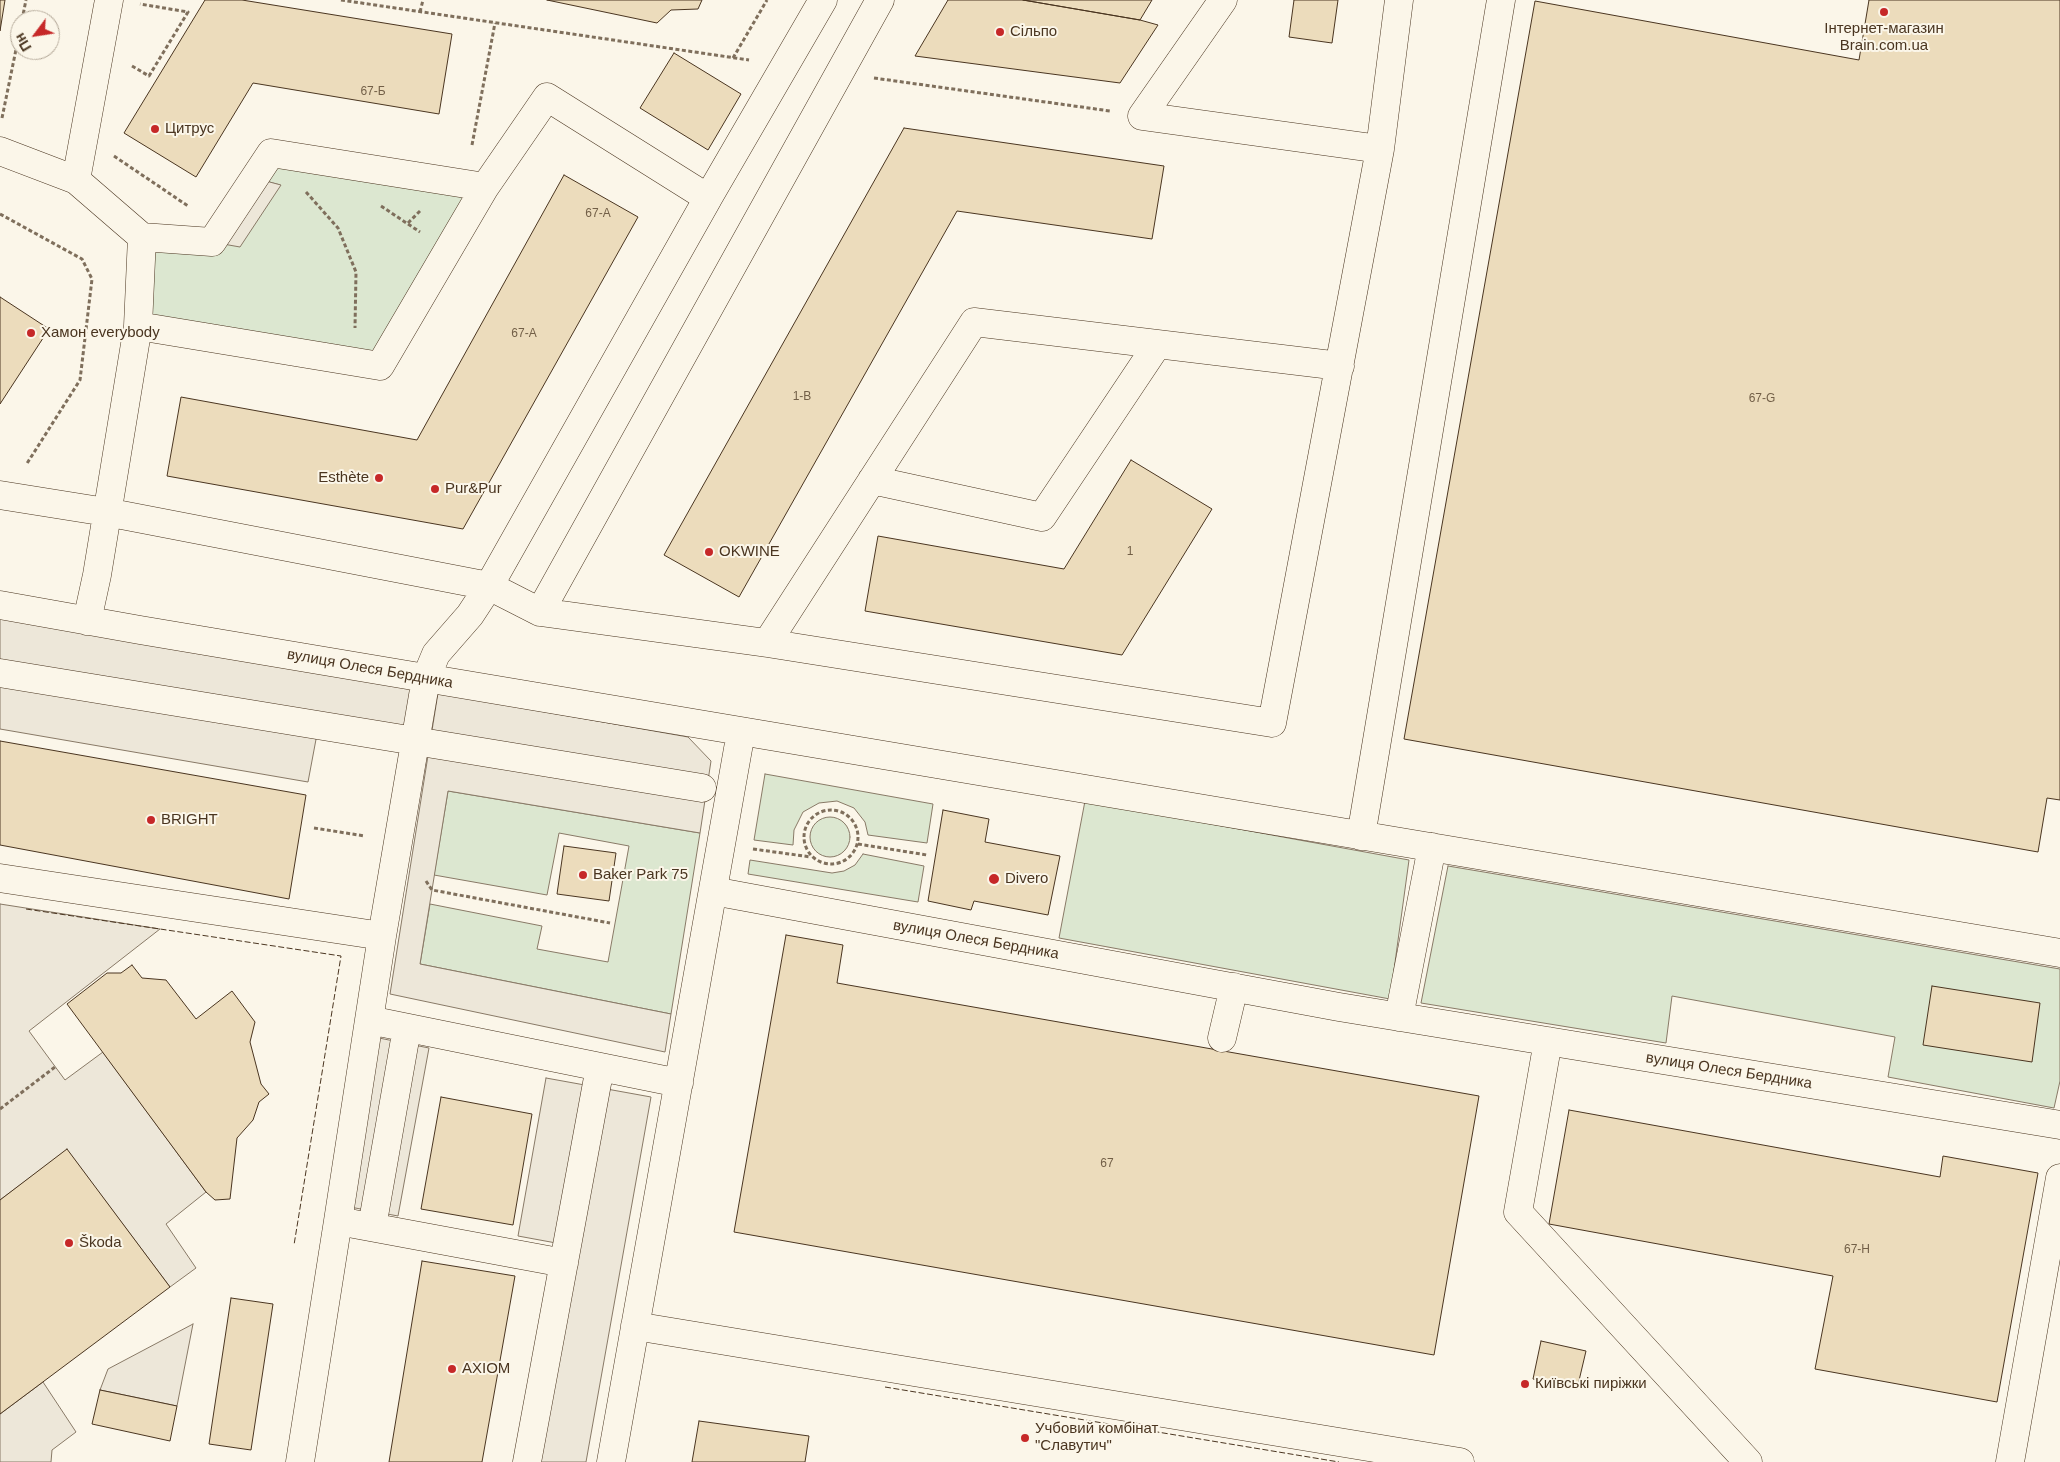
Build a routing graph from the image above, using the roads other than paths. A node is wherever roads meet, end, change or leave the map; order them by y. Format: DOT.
graph roads {
  1 [pos="109,0"];
  2 [pos="823,0"];
  3 [pos="880,0"];
  4 [pos="1223,0"];
  5 [pos="1399,0"];
  6 [pos="1501,0"];
  7 [pos="1380,149"];
  8 [pos="0,151"];
  9 [pos="76,180"];
  10 [pos="485,188"];
  11 [pos="708,198"];
  12 [pos="142,237"];
  13 [pos="138,326"];
  14 [pos="1157,345"];
  15 [pos="1340,366"];
  16 [pos="872,480"];
  17 [pos="0,494"];
  18 [pos="106,512"];
  19 [pos="489,586"];
  20 [pos="0,605"];
  21 [pos="540,612"];
  22 [pos="87,621"];
  23 [pos="767,643"];
  24 [pos="0,673"];
  25 [pos="426,678"];
  26 [pos="741,732"];
  27 [pos="414,742"];
  28 [pos="702,788"];
  29 [pos="1361,836"];
  30 [pos="1432,847"];
  31 [pos="0,878"];
  32 [pos="713,891"];
  33 [pos="382,936"];
  34 [pos="2060,953"];
  35 [pos="1234,987"];
  36 [pos="1399,1017"];
  37 [pos="369,1020"];
  38 [pos="407,1028"];
  39 [pos="1222,1038"];
  40 [pos="1548,1041"];
  41 [pos="600,1067"];
  42 [pos="679,1083"];
  43 [pos="2060,1125"];
  44 [pos="2060,1178"];
  45 [pos="338,1221"];
  46 [pos="372,1227"];
  47 [pos="564,1263"];
  48 [pos="636,1326"];
  49 [pos="300,1462"];
  50 [pos="527,1462"];
  51 [pos="612,1462"];
  52 [pos="1460,1462"];
  53 [pos="1748,1462"];
  54 [pos="2010,1462"];
  1 -- 9 [label="street"];
  2 -- 11 [label="street"];
  3 -- 21 [label="street"];
  4 -- 7 [label="street"];
  5 -- 7 [label="street"];
  6 -- 29 [label="street"];
  7 -- 15 [label="street"];
  8 -- 9 [label="street"];
  9 -- 12 [label="street"];
  10 -- 11 [label="street"];
  10 -- 12 [label="street"];
  10 -- 13 [label="street"];
  11 -- 19 [label="street"];
  12 -- 13 [label="street"];
  13 -- 18 [label="street"];
  14 -- 15 [label="street"];
  14 -- 16 [label="street"];
  14 -- 16 [label="street"];
  15 -- 23 [label="street"];
  16 -- 23 [label="street"];
  17 -- 18 [label="street"];
  18 -- 19 [label="street"];
  18 -- 22 [label="street"];
  19 -- 21 [label="street"];
  19 -- 25 [label="street"];
  20 -- 22 [label="street, вулиця Олеся Бердника"];
  21 -- 23 [label="street"];
  22 -- 25 [label="street, вулиця Олеся Бердника"];
  24 -- 27 [label="street"];
  25 -- 26 [label="street, вулиця Олеся Бердника"];
  25 -- 27 [label="street"];
  26 -- 29 [label="street, вулиця Олеся Бердника"];
  26 -- 32 [label="street"];
  27 -- 28 [label="street"];
  27 -- 33 [label="street"];
  29 -- 30 [label="street, вулиця Олеся Бердника"];
  30 -- 34 [label="street, вулиця Олеся Бердника"];
  30 -- 36 [label="street"];
  31 -- 33 [label="street"];
  32 -- 35 [label="street, вулиця Олеся Бердника"];
  32 -- 42 [label="street"];
  33 -- 37 [label="street"];
  35 -- 36 [label="street, вулиця Олеся Бердника"];
  35 -- 39 [label="street"];
  36 -- 40 [label="street, вулиця Олеся Бердника"];
  37 -- 38 [label="street"];
  37 -- 45 [label="street"];
  38 -- 41 [label="street"];
  38 -- 46 [label="street"];
  40 -- 43 [label="street, вулиця Олеся Бердника"];
  40 -- 53 [label="street"];
  41 -- 42 [label="street"];
  41 -- 47 [label="street"];
  42 -- 48 [label="street"];
  44 -- 54 [label="street"];
  45 -- 46 [label="street"];
  45 -- 49 [label="street"];
  46 -- 47 [label="street"];
  47 -- 50 [label="street"];
  48 -- 51 [label="street"];
  48 -- 52 [label="street"];
}
